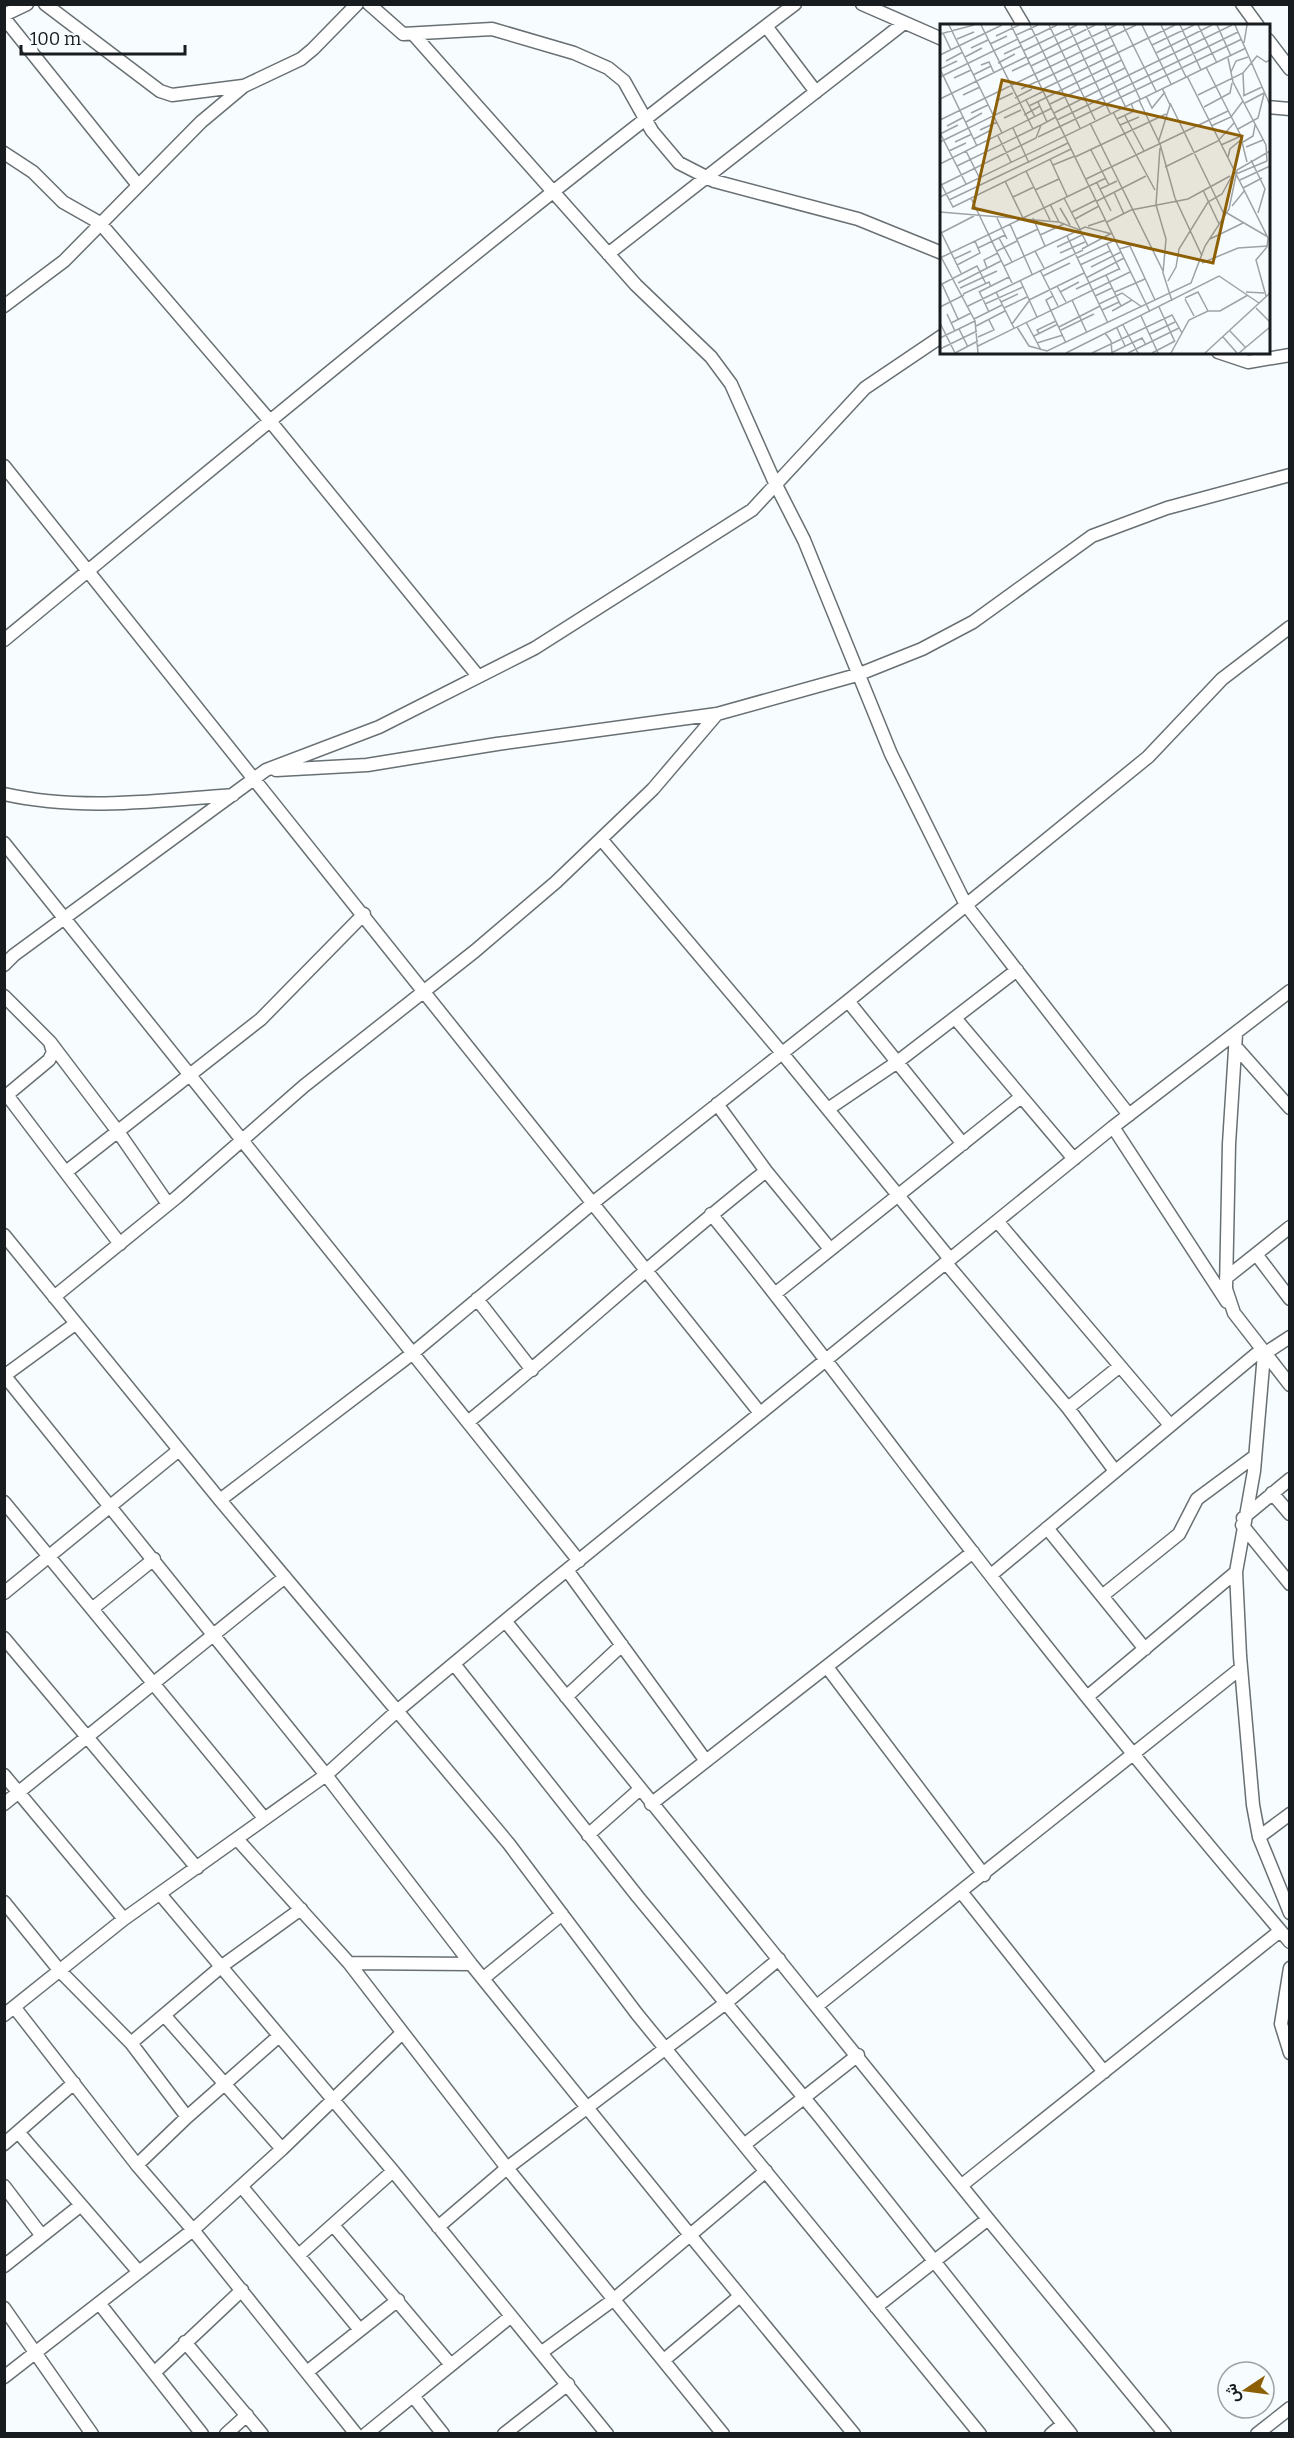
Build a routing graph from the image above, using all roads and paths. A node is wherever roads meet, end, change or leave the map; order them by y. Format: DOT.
graph roads {
  1 [pos="27,4"];
  2 [pos="45,4"];
  3 [pos="357,4"];
  4 [pos="369,4"];
  5 [pos="795,4"];
  6 [pos="862,4"];
  7 [pos="1011,4"];
  8 [pos="1242,4"];
  9 [pos="4,17"];
  10 [pos="904,23"];
  11 [pos="1023,24"];
  12 [pos="1257,24"];
  13 [pos="766,26"];
  14 [pos="414,35"];
  15 [pos="940,38"];
  16 [pos="1270,41"];
  17 [pos="1290,69"];
  18 [pos="244,86"];
  19 [pos="816,92"];
  20 [pos="1270,108"];
  21 [pos="1290,109"];
  22 [pos="644,118"];
  23 [pos="4,153"];
  24 [pos="706,178"];
  25 [pos="138,185"];
  26 [pos="552,192"];
  27 [pos="100,223"];
  28 [pos="940,252"];
  29 [pos="608,255"];
  30 [pos="4,306"];
  31 [pos="940,337"];
  32 [pos="1224,354"];
  33 [pos="1290,355"];
  34 [pos="270,421"];
  35 [pos="4,466"];
  36 [pos="1290,475"];
  37 [pos="776,483"];
  38 [pos="89,571"];
  39 [pos="1290,627"];
  40 [pos="4,640"];
  41 [pos="857,675"];
  42 [pos="478,676"];
  43 [pos="717,714"];
  44 [pos="266,770"];
  45 [pos="254,780"];
  46 [pos="4,794"];
  47 [pos="235,795"];
  48 [pos="601,839"];
  49 [pos="4,843"];
  50 [pos="966,905"];
  51 [pos="364,914"];
  52 [pos="64,919"];
  53 [pos="9,953"];
  54 [pos="4,965"];
  55 [pos="1017,970"];
  56 [pos="424,991"];
  57 [pos="4,996"];
  58 [pos="1288,996"];
  59 [pos="848,1001"];
  60 [pos="955,1018"];
  61 [pos="1235,1040"];
  62 [pos="50,1042"];
  63 [pos="782,1053"];
  64 [pos="896,1063"];
  65 [pos="191,1076"];
  66 [pos="6,1095"];
  67 [pos="1021,1097"];
  68 [pos="717,1104"];
  69 [pos="1290,1108"];
  70 [pos="828,1109"];
  71 [pos="1129,1115"];
  72 [pos="1113,1127"];
  73 [pos="119,1133"];
  74 [pos="241,1138"];
  75 [pos="963,1144"];
  76 [pos="1074,1159"];
  77 [pos="766,1171"];
  78 [pos="66,1172"];
  79 [pos="899,1196"];
  80 [pos="594,1202"];
  81 [pos="168,1204"];
  82 [pos="711,1214"];
  83 [pos="997,1221"];
  84 [pos="1290,1227"];
  85 [pos="4,1234"];
  86 [pos="120,1244"];
  87 [pos="830,1249"];
  88 [pos="1256,1254"];
  89 [pos="948,1261"];
  90 [pos="646,1267"];
  91 [pos="1226,1278"];
  92 [pos="776,1293"];
  93 [pos="54,1297"];
  94 [pos="477,1299"];
  95 [pos="1290,1299"];
  96 [pos="1234,1313"];
  97 [pos="75,1324"];
  98 [pos="1290,1337"];
  99 [pos="1263,1352"];
  100 [pos="413,1353"];
  101 [pos="825,1362"];
  102 [pos="1120,1366"];
  103 [pos="532,1370"];
  104 [pos="5,1376"];
  105 [pos="1290,1385"];
  106 [pos="1068,1408"];
  107 [pos="760,1413"];
  108 [pos="468,1422"];
  109 [pos="1170,1425"];
  110 [pos="179,1450"];
  111 [pos="1255,1456"];
  112 [pos="1115,1471"];
  113 [pos="1290,1479"];
  114 [pos="1272,1494"];
  115 [pos="220,1500"];
  116 [pos="4,1502"];
  117 [pos="112,1505"];
  118 [pos="1290,1514"];
  119 [pos="1243,1522"];
  120 [pos="1047,1528"];
  121 [pos="973,1552"];
  122 [pos="50,1557"];
  123 [pos="154,1560"];
  124 [pos="579,1560"];
  125 [pos="567,1570"];
  126 [pos="1236,1572"];
  127 [pos="990,1575"];
  128 [pos="285,1577"];
  129 [pos="1290,1584"];
  130 [pos="4,1593"];
  131 [pos="1102,1596"];
  132 [pos="92,1609"];
  133 [pos="506,1622"];
  134 [pos="213,1633"];
  135 [pos="4,1638"];
  136 [pos="622,1645"];
  137 [pos="1145,1649"];
  138 [pos="454,1664"];
  139 [pos="827,1666"];
  140 [pos="1241,1668"];
  141 [pos="152,1684"];
  142 [pos="566,1696"];
  143 [pos="1087,1697"];
  144 [pos="397,1711"];
  145 [pos="86,1738"];
  146 [pos="1133,1755"];
  147 [pos="706,1761"];
  148 [pos="4,1775"];
  149 [pos="326,1775"];
  150 [pos="640,1789"];
  151 [pos="19,1792"];
  152 [pos="4,1804"];
  153 [pos="651,1804"];
  154 [pos="1290,1814"];
  155 [pos="264,1818"];
  156 [pos="588,1835"];
  157 [pos="1259,1837"];
  158 [pos="237,1839"];
  159 [pos="197,1868"];
  160 [pos="984,1875"];
  161 [pos="962,1893"];
  162 [pos="160,1894"];
  163 [pos="4,1902"];
  164 [pos="302,1909"];
  165 [pos="1290,1913"];
  166 [pos="562,1914"];
  167 [pos="124,1919"];
  168 [pos="1280,1931"];
  169 [pos="1290,1942"];
  170 [pos="779,1959"];
  171 [pos="349,1963"];
  172 [pos="471,1964"];
  173 [pos="222,1966"];
  174 [pos="1290,1968"];
  175 [pos="60,1971"];
  176 [pos="484,1977"];
  177 [pos="728,2002"];
  178 [pos="818,2005"];
  179 [pos="10,2011"];
  180 [pos="164,2014"];
  181 [pos="402,2033"];
  182 [pos="279,2036"];
  183 [pos="131,2043"];
  184 [pos="666,2049"];
  185 [pos="1290,2053"];
  186 [pos="858,2055"];
  187 [pos="1104,2072"];
  188 [pos="74,2083"];
  189 [pos="224,2084"];
  190 [pos="804,2097"];
  191 [pos="332,2100"];
  192 [pos="586,2105"];
  193 [pos="187,2117"];
  194 [pos="18,2133"];
  195 [pos="4,2144"];
  196 [pos="744,2145"];
  197 [pos="282,2149"];
  198 [pos="137,2165"];
  199 [pos="507,2168"];
  200 [pos="393,2171"];
  201 [pos="766,2171"];
  202 [pos="962,2185"];
  203 [pos="242,2187"];
  204 [pos="7,2194"];
  205 [pos="81,2205"];
  206 [pos="988,2218"];
  207 [pos="333,2225"];
  208 [pos="438,2227"];
  209 [pos="194,2230"];
  210 [pos="690,2235"];
  211 [pos="42,2236"];
  212 [pos="300,2254"];
  213 [pos="933,2261"];
  214 [pos="4,2266"];
  215 [pos="138,2271"];
  216 [pos="242,2290"];
  217 [pos="740,2296"];
  218 [pos="398,2300"];
  219 [pos="613,2300"];
  220 [pos="99,2303"];
  221 [pos="876,2307"];
  222 [pos="7,2316"];
  223 [pos="510,2317"];
  224 [pos="360,2330"];
  225 [pos="185,2342"];
  226 [pos="35,2351"];
  227 [pos="542,2352"];
  228 [pos="664,2360"];
  229 [pos="451,2365"];
  230 [pos="155,2372"];
  231 [pos="307,2372"];
  232 [pos="4,2377"];
  233 [pos="567,2384"];
  234 [pos="413,2396"];
  235 [pos="1290,2408"];
  236 [pos="247,2415"];
  237 [pos="1067,2429"];
  238 [pos="93,2433"];
  239 [pos="202,2433"];
  240 [pos="226,2433"];
  241 [pos="262,2433"];
  242 [pos="356,2433"];
  243 [pos="366,2433"];
  244 [pos="443,2433"];
  245 [pos="505,2433"];
  246 [pos="607,2433"];
  247 [pos="723,2433"];
  248 [pos="854,2433"];
  249 [pos="980,2433"];
  250 [pos="1050,2433"];
  251 [pos="1166,2433"];
  252 [pos="1257,2433"];
  1 -- 9 [label="street"];
  2 -- 18 [label="street"];
  3 -- 18 [label="street"];
  4 -- 14 [label="street"];
  5 -- 13 [label="street"];
  6 -- 10 [label="street"];
  7 -- 11 [label="street"];
  8 -- 12 [label="street"];
  9 -- 25 [label="street"];
  10 -- 15 [label="street"];
  10 -- 19 [label="street"];
  13 -- 19 [label="street"];
  13 -- 22 [label="street"];
  14 -- 22 [label="street"];
  14 -- 26 [label="street"];
  16 -- 17 [label="street"];
  18 -- 25 [label="street"];
  19 -- 24 [label="street"];
  20 -- 21 [label="street"];
  22 -- 24 [label="street"];
  22 -- 26 [label="street"];
  23 -- 27 [label="street"];
  24 -- 28 [label="street"];
  24 -- 29 [label="street"];
  25 -- 27 [label="street"];
  26 -- 29 [label="street"];
  26 -- 34 [label="street"];
  27 -- 30 [label="street"];
  27 -- 34 [label="street"];
  29 -- 37 [label="street"];
  31 -- 37 [label="street"];
  32 -- 33 [label="street"];
  34 -- 38 [label="street"];
  34 -- 42 [label="street"];
  35 -- 38 [label="street"];
  36 -- 41 [label="street"];
  37 -- 41 [label="street"];
  37 -- 42 [label="street"];
  38 -- 40 [label="street"];
  38 -- 45 [label="street"];
  39 -- 50 [label="street"];
  41 -- 43 [label="street"];
  41 -- 50 [label="street"];
  42 -- 44 [label="street"];
  43 -- 44 [label="street"];
  43 -- 48 [label="street"];
  44 -- 45 [label="street"];
  45 -- 47 [label="street"];
  45 -- 51 [label="street"];
  46 -- 47 [label="street"];
  47 -- 52 [label="street"];
  48 -- 56 [label="street"];
  48 -- 63 [label="street"];
  49 -- 52 [label="street"];
  50 -- 55 [label="street"];
  50 -- 59 [label="street"];
  51 -- 56 [label="street"];
  51 -- 65 [label="street"];
  52 -- 53 [label="street"];
  52 -- 65 [label="street"];
  53 -- 54 [label="street"];
  55 -- 60 [label="street"];
  55 -- 71 [label="street"];
  56 -- 74 [label="street"];
  56 -- 80 [label="street"];
  57 -- 62 [label="street"];
  58 -- 61 [label="street"];
  59 -- 63 [label="street"];
  59 -- 64 [label="street"];
  60 -- 64 [label="street"];
  60 -- 67 [label="street"];
  61 -- 69 [label="street"];
  61 -- 71 [label="street"];
  61 -- 91 [label="street"];
  62 -- 66 [label="street"];
  62 -- 73 [label="street"];
  63 -- 68 [label="street"];
  63 -- 70 [label="street"];
  64 -- 70 [label="street"];
  64 -- 75 [label="street"];
  65 -- 73 [label="street"];
  65 -- 74 [label="street"];
  66 -- 78 [label="street"];
  67 -- 75 [label="street"];
  67 -- 76 [label="street"];
  68 -- 77 [label="street"];
  68 -- 80 [label="street"];
  70 -- 79 [label="street"];
  71 -- 72 [label="street"];
  72 -- 76 [label="street"];
  72 -- 96 [label="street"];
  73 -- 78 [label="street"];
  73 -- 81 [label="street"];
  74 -- 81 [label="street"];
  74 -- 100 [label="street"];
  75 -- 79 [label="street"];
  76 -- 83 [label="street"];
  77 -- 82 [label="street"];
  77 -- 87 [label="street"];
  78 -- 86 [label="street"];
  79 -- 87 [label="street"];
  79 -- 89 [label="street"];
  80 -- 90 [label="street"];
  80 -- 94 [label="street"];
  81 -- 86 [label="street"];
  82 -- 90 [label="street"];
  82 -- 92 [label="street"];
  83 -- 89 [label="street"];
  83 -- 102 [label="street"];
  84 -- 88 [label="street"];
  85 -- 93 [label="street"];
  86 -- 93 [label="street"];
  87 -- 92 [label="street"];
  88 -- 91 [label="street"];
  88 -- 95 [label="street"];
  89 -- 101 [label="street"];
  89 -- 106 [label="street"];
  90 -- 103 [label="street"];
  90 -- 107 [label="street"];
  91 -- 96 [label="street"];
  92 -- 101 [label="street"];
  93 -- 97 [label="street"];
  94 -- 100 [label="street"];
  94 -- 103 [label="street"];
  96 -- 99 [label="street"];
  97 -- 104 [label="street"];
  97 -- 110 [label="street"];
  98 -- 99 [label="street"];
  99 -- 105 [label="street"];
  99 -- 109 [label="street"];
  99 -- 111 [label="street"];
  100 -- 108 [label="street"];
  100 -- 115 [label="street"];
  101 -- 107 [label="street"];
  101 -- 121 [label="street"];
  102 -- 106 [label="street"];
  102 -- 109 [label="street"];
  103 -- 108 [label="street"];
  104 -- 117 [label="street"];
  106 -- 112 [label="street"];
  107 -- 124 [label="street"];
  108 -- 124 [label="street"];
  109 -- 112 [label="street"];
  110 -- 115 [label="street"];
  110 -- 117 [label="street"];
  111 -- 119 [label="street"];
  111 -- 131 [label="street"];
  112 -- 120 [label="street"];
  113 -- 114 [label="street"];
  114 -- 118 [label="street"];
  114 -- 119 [label="street"];
  115 -- 128 [label="street"];
  116 -- 122 [label="street"];
  117 -- 122 [label="street"];
  117 -- 123 [label="street"];
  119 -- 126 [label="street"];
  119 -- 129 [label="street"];
  120 -- 127 [label="street"];
  120 -- 131 [label="street"];
  121 -- 127 [label="street"];
  121 -- 139 [label="street"];
  122 -- 130 [label="street"];
  122 -- 132 [label="street"];
  123 -- 132 [label="street"];
  123 -- 134 [label="street"];
  124 -- 125 [label="street"];
  125 -- 133 [label="street"];
  125 -- 136 [label="street"];
  126 -- 137 [label="street"];
  126 -- 140 [label="street"];
  127 -- 143 [label="street"];
  128 -- 134 [label="street"];
  128 -- 144 [label="street"];
  131 -- 137 [label="street"];
  132 -- 141 [label="street"];
  133 -- 138 [label="street"];
  133 -- 142 [label="street"];
  134 -- 141 [label="street"];
  134 -- 149 [label="street"];
  135 -- 145 [label="street"];
  136 -- 142 [label="street"];
  136 -- 147 [label="street"];
  137 -- 143 [label="street"];
  138 -- 144 [label="street"];
  138 -- 156 [label="street"];
  139 -- 147 [label="street"];
  139 -- 160 [label="street"];
  140 -- 146 [label="street"];
  140 -- 157 [label="street"];
  141 -- 145 [label="street"];
  141 -- 155 [label="street"];
  142 -- 150 [label="street"];
  143 -- 146 [label="street"];
  144 -- 149 [label="street"];
  144 -- 166 [label="street"];
  145 -- 151 [label="street"];
  145 -- 159 [label="street"];
  146 -- 160 [label="street"];
  146 -- 168 [label="street"];
  147 -- 153 [label="street"];
  148 -- 151 [label="street"];
  149 -- 155 [label="street"];
  149 -- 172 [label="street"];
  150 -- 153 [label="street"];
  150 -- 156 [label="street"];
  151 -- 152 [label="street"];
  151 -- 167 [label="street"];
  153 -- 170 [label="street"];
  154 -- 157 [label="street"];
  155 -- 158 [label="street"];
  156 -- 177 [label="street"];
  157 -- 165 [label="street"];
  158 -- 159 [label="street"];
  158 -- 164 [label="street"];
  159 -- 162 [label="street"];
  160 -- 161 [label="street"];
  161 -- 178 [label="street"];
  161 -- 187 [label="street"];
  162 -- 167 [label="street"];
  162 -- 173 [label="street"];
  163 -- 175 [label="street"];
  164 -- 171 [label="street"];
  164 -- 173 [label="street"];
  166 -- 176 [label="street"];
  166 -- 184 [label="street"];
  167 -- 175 [label="street"];
  168 -- 169 [label="street"];
  168 -- 187 [label="street"];
  170 -- 177 [label="street"];
  170 -- 178 [label="street"];
  171 -- 172 [label="street"];
  171 -- 181 [label="street"];
  172 -- 176 [label="street"];
  173 -- 180 [label="street"];
  173 -- 182 [label="street"];
  174 -- 185 [label="street"];
  175 -- 179 [label="street"];
  175 -- 183 [label="street"];
  176 -- 192 [label="street"];
  177 -- 184 [label="street"];
  177 -- 190 [label="street"];
  178 -- 186 [label="street"];
  179 -- 188 [label="street"];
  180 -- 183 [label="street"];
  180 -- 189 [label="street"];
  181 -- 191 [label="street"];
  181 -- 199 [label="street"];
  182 -- 189 [label="street"];
  182 -- 191 [label="street"];
  183 -- 193 [label="street"];
  184 -- 192 [label="street"];
  184 -- 196 [label="street"];
  186 -- 190 [label="street"];
  186 -- 202 [label="street"];
  187 -- 202 [label="street"];
  188 -- 194 [label="street"];
  188 -- 198 [label="street"];
  189 -- 193 [label="street"];
  189 -- 197 [label="street"];
  190 -- 196 [label="street"];
  190 -- 213 [label="street"];
  191 -- 197 [label="street"];
  191 -- 200 [label="street"];
  192 -- 199 [label="street"];
  192 -- 210 [label="street"];
  193 -- 198 [label="street"];
  194 -- 195 [label="street"];
  194 -- 205 [label="street"];
  196 -- 201 [label="street"];
  197 -- 203 [label="street"];
  198 -- 209 [label="street"];
  199 -- 208 [label="street"];
  199 -- 219 [label="street"];
  200 -- 207 [label="street"];
  200 -- 208 [label="street"];
  201 -- 210 [label="street"];
  201 -- 221 [label="street"];
  202 -- 206 [label="street"];
  203 -- 209 [label="street"];
  203 -- 212 [label="street"];
  204 -- 211 [label="street"];
  205 -- 211 [label="street"];
  205 -- 215 [label="street"];
  206 -- 213 [label="street"];
  206 -- 251 [label="street"];
  207 -- 212 [label="street"];
  207 -- 218 [label="street"];
  208 -- 223 [label="street"];
  209 -- 215 [label="street"];
  209 -- 216 [label="street"];
  210 -- 217 [label="street"];
  210 -- 219 [label="street"];
  211 -- 214 [label="street"];
  212 -- 224 [label="street"];
  213 -- 221 [label="street"];
  213 -- 237 [label="street"];
  215 -- 220 [label="street"];
  216 -- 225 [label="street"];
  216 -- 231 [label="street"];
  217 -- 228 [label="street"];
  217 -- 248 [label="street"];
  218 -- 224 [label="street"];
  218 -- 229 [label="street"];
  219 -- 227 [label="street"];
  219 -- 228 [label="street"];
  220 -- 226 [label="street"];
  220 -- 230 [label="street"];
  221 -- 249 [label="street"];
  222 -- 226 [label="street"];
  223 -- 227 [label="street"];
  223 -- 229 [label="street"];
  224 -- 231 [label="street"];
  225 -- 230 [label="street"];
  225 -- 236 [label="street"];
  226 -- 232 [label="street"];
  226 -- 238 [label="street"];
  227 -- 233 [label="street"];
  228 -- 247 [label="street"];
  229 -- 234 [label="street"];
  230 -- 239 [label="street"];
  231 -- 242 [label="street"];
  233 -- 245 [label="street"];
  233 -- 246 [label="street"];
  234 -- 243 [label="street"];
  234 -- 244 [label="street"];
  235 -- 252 [label="street"];
  236 -- 240 [label="street"];
  236 -- 241 [label="street"];
  237 -- 250 [label="street"];
}
